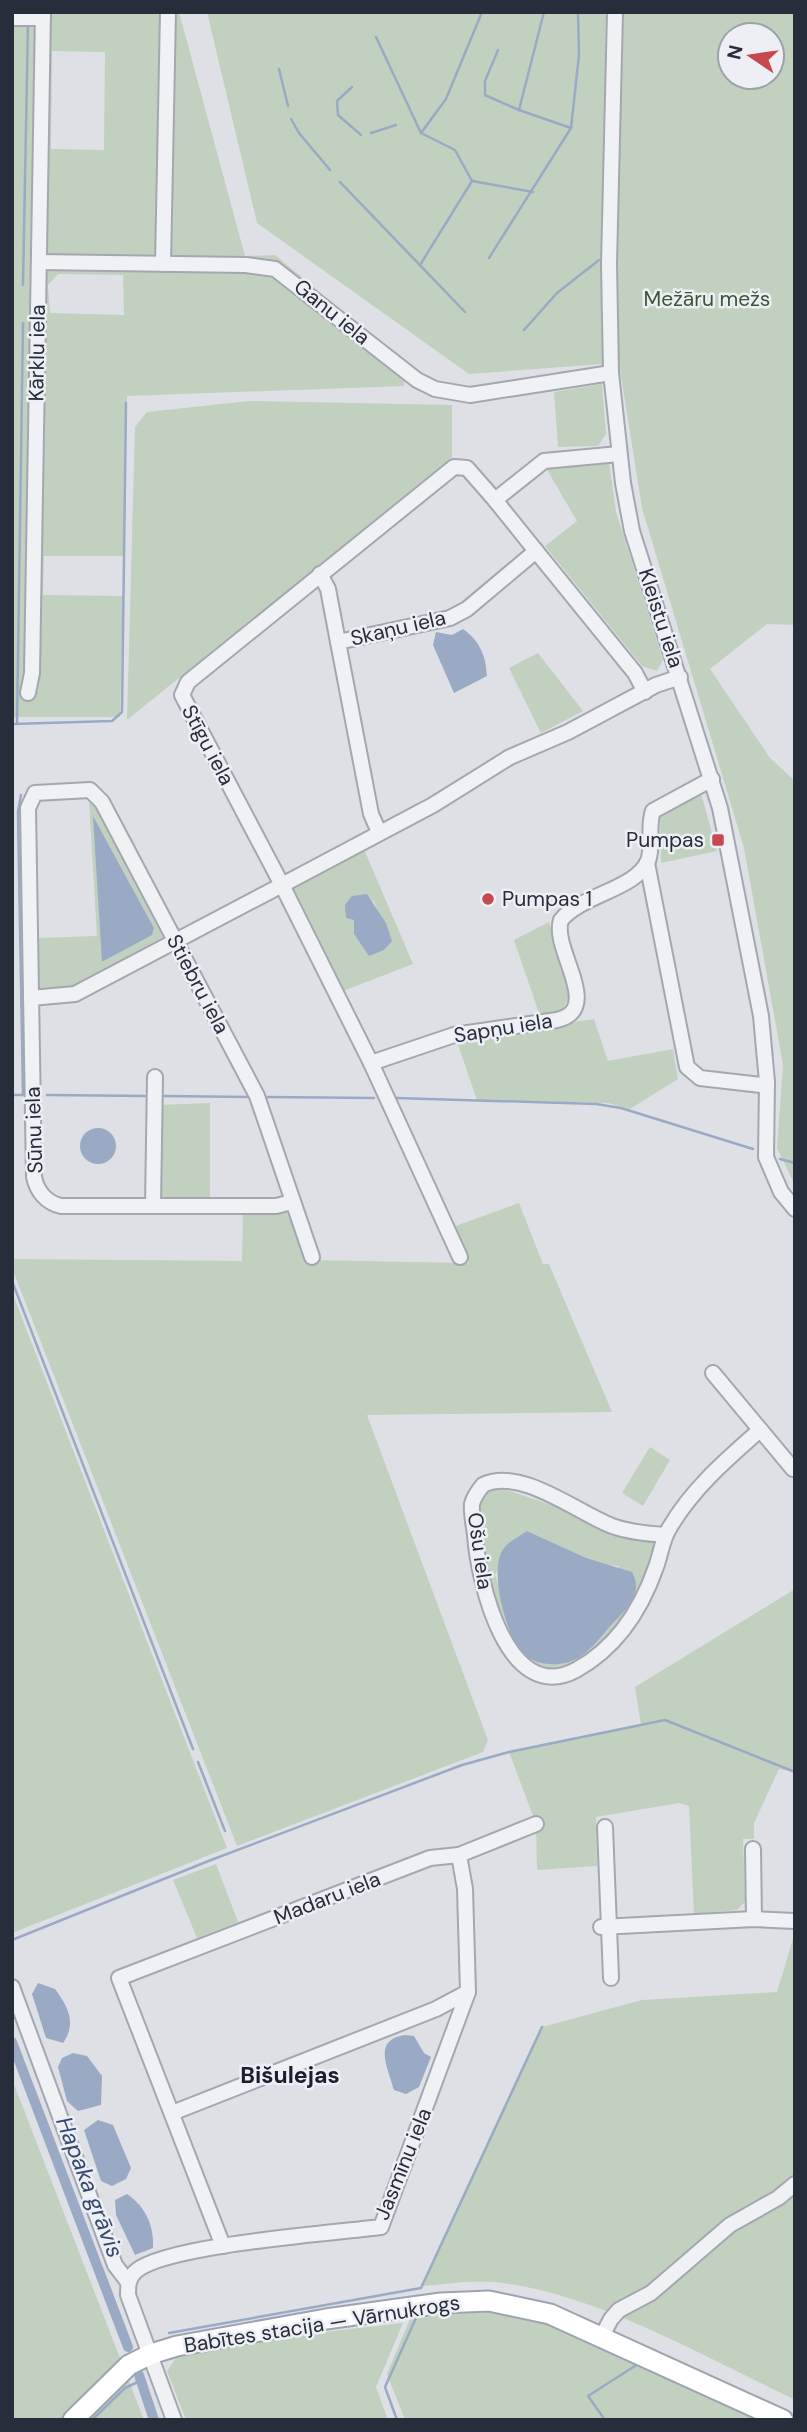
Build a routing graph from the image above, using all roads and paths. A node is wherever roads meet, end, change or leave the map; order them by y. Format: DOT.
graph roads {
  1 [pos="168,12"];
  2 [pos="615,12"];
  3 [pos="43,15"];
  4 [pos="12,18"];
  5 [pos="39,262"];
  6 [pos="163,264"];
  7 [pos="611,373"];
  8 [pos="619,454"];
  9 [pos="495,499"];
  10 [pos="536,551"];
  11 [pos="320,574"];
  12 [pos="338,642"];
  13 [pos="680,677"];
  14 [pos="645,692"];
  15 [pos="28,693"];
  16 [pos="712,779"];
  17 [pos="28,808"];
  18 [pos="379,832"];
  19 [pos="647,863"];
  20 [pos="282,885"];
  21 [pos="176,941"];
  22 [pos="31,998"];
  23 [pos="371,1063"];
  24 [pos="155,1077"];
  25 [pos="767,1082"];
  26 [pos="292,1202"];
  27 [pos="153,1206"];
  28 [pos="795,1209"];
  29 [pos="312,1257"];
  30 [pos="460,1257"];
  31 [pos="712,1373"];
  32 [pos="760,1430"];
  33 [pos="794,1470"];
  34 [pos="666,1535"];
  35 [pos="536,1824"];
  36 [pos="605,1827"];
  37 [pos="753,1849"];
  38 [pos="459,1855"];
  39 [pos="754,1919"];
  40 [pos="795,1921"];
  41 [pos="605,1926"];
  42 [pos="611,1978"];
  43 [pos="12,1987"];
  44 [pos="468,1992"];
  45 [pos="436,2009"];
  46 [pos="456,2027"];
  47 [pos="172,2113"];
  48 [pos="795,2183"];
  49 [pos="223,2246"];
  50 [pos="128,2282"];
  51 [pos="602,2336"];
  52 [pos="151,2354"];
  53 [pos="73,2420"];
  54 [pos="174,2420"];
  55 [pos="783,2420"];
  1 -- 6 [label="street"];
  2 -- 7 [label="street, Kleistu iela"];
  3 -- 4 [label="street"];
  3 -- 5 [label="street, Kārklu iela"];
  5 -- 6 [label="street, Ganu iela"];
  5 -- 15 [label="street, Kārklu iela"];
  6 -- 7 [label="street, Ganu iela"];
  7 -- 8 [label="street, Kleistu iela"];
  8 -- 9 [label="street"];
  8 -- 13 [label="street, Kleistu iela"];
  9 -- 10 [label="street, Stīgu iela"];
  9 -- 11 [label="street, Stīgu iela"];
  10 -- 12 [label="street, Skaņu iela"];
  10 -- 14 [label="street"];
  11 -- 12 [label="street"];
  11 -- 20 [label="street, Stīgu iela"];
  12 -- 18 [label="street, Skaņu iela"];
  13 -- 14 [label="street"];
  13 -- 16 [label="street, Kleistu iela"];
  14 -- 18 [label="street"];
  16 -- 19 [label="street"];
  16 -- 25 [label="street, Kleistu iela"];
  17 -- 21 [label="street, Stiebru iela"];
  17 -- 22 [label="street, Sūnu iela"];
  18 -- 20 [label="street"];
  19 -- 23 [label="street, Sapņu iela"];
  19 -- 25 [label="street"];
  20 -- 21 [label="street"];
  20 -- 23 [label="street"];
  21 -- 22 [label="street"];
  21 -- 26 [label="street, Stiebru iela"];
  22 -- 27 [label="street, Sūnu iela"];
  23 -- 30 [label="street"];
  24 -- 27 [label="street"];
  25 -- 28 [label="street, Kleistu iela"];
  26 -- 27 [label="street, Sūnu iela"];
  26 -- 29 [label="street, Stiebru iela"];
  31 -- 32 [label="street"];
  32 -- 33 [label="street"];
  32 -- 34 [label="street, Ošu iela"];
  34 -- 34 [label="street, Ošu iela"];
  35 -- 38 [label="street, Madaru iela"];
  36 -- 41 [label="street"];
  37 -- 39 [label="street"];
  38 -- 44 [label="street, Jasmīnu iela"];
  38 -- 47 [label="street, Madaru iela"];
  39 -- 40 [label="street"];
  39 -- 41 [label="street"];
  41 -- 42 [label="street"];
  43 -- 50 [label="street"];
  44 -- 45 [label="street"];
  44 -- 46 [label="street, Jasmīnu iela"];
  45 -- 46 [label="street"];
  45 -- 47 [label="street"];
  46 -- 49 [label="street, Jasmīnu iela"];
  47 -- 49 [label="street"];
  48 -- 51 [label="street"];
  49 -- 50 [label="street, Jasmīnu iela"];
  50 -- 52 [label="street"];
  51 -- 52 [label="main road, Babītes stacija — Vārnukrogs"];
  51 -- 55 [label="main road, Babītes stacija — Vārnukrogs"];
  52 -- 53 [label="main road, Babītes stacija — Vārnukrogs"];
  52 -- 54 [label="street"];
}
